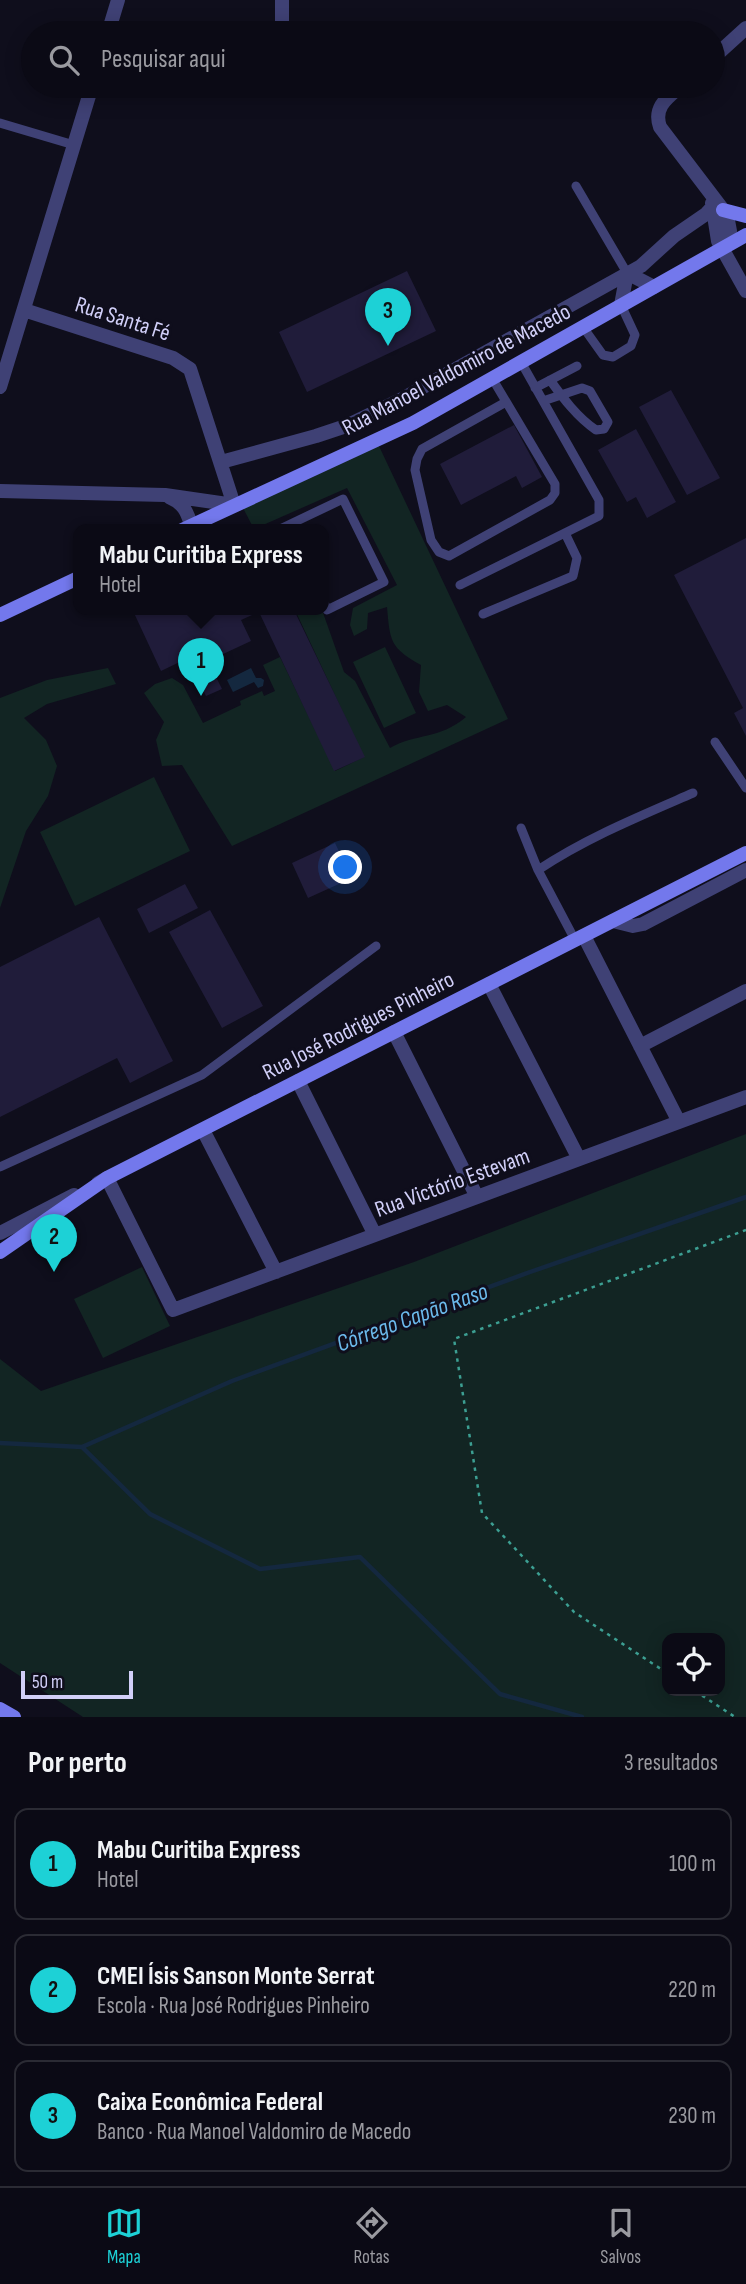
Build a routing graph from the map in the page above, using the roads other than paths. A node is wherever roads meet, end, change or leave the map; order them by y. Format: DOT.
graph roads {
  1 [pos="118,0"];
  2 [pos="282,0"];
  3 [pos="112,21"];
  4 [pos="282,21"];
  5 [pos="746,28"];
  6 [pos="725,47"];
  7 [pos="88,98"];
  8 [pos="667,98"];
  9 [pos="0,123"];
  10 [pos="74,145"];
  11 [pos="576,186"];
  12 [pos="716,204"];
  13 [pos="746,216"];
  14 [pos="692,225"];
  15 [pos="746,235"];
  16 [pos="720,242"];
  17 [pos="627,273"];
  18 [pos="654,287"];
  19 [pos="746,291"];
  20 [pos="621,305"];
  21 [pos="24,310"];
  22 [pos="583,327"];
  23 [pos="521,362"];
  24 [pos="577,366"];
  25 [pos="492,378"];
  26 [pos="550,380"];
  27 [pos="0,387"];
  28 [pos="535,388"];
  29 [pos="561,395"];
  30 [pos="543,401"];
  31 [pos="506,402"];
  32 [pos="221,462"];
  33 [pos="0,491"];
  34 [pos="165,495"];
  35 [pos="234,505"];
  36 [pos="185,524"];
  37 [pos="193,524"];
  38 [pos="291,524"];
  39 [pos="565,533"];
  40 [pos="73,581"];
  41 [pos="460,585"];
  42 [pos="329,609"];
  43 [pos="483,614"];
  44 [pos="0,615"];
  45 [pos="715,742"];
  46 [pos="746,788"];
  47 [pos="693,793"];
  48 [pos="521,828"];
  49 [pos="746,853"];
  50 [pos="538,870"];
  51 [pos="746,870"];
  52 [pos="613,920"];
  53 [pos="579,938"];
  54 [pos="376,946"];
  55 [pos="489,984"];
  56 [pos="746,991"];
  57 [pos="394,1032"];
  58 [pos="640,1046"];
  59 [pos="298,1081"];
  60 [pos="746,1097"];
  61 [pos="679,1122"];
  62 [pos="203,1130"];
  63 [pos="579,1159"];
  64 [pos="0,1167"];
  65 [pos="107,1178"];
  66 [pos="477,1197"];
  67 [pos="0,1233"];
  68 [pos="375,1235"];
  69 [pos="0,1252"];
  70 [pos="276,1272"];
  71 [pos="0,1709"];
  72 [pos="14,1717"];
  1 -- 3 [label="street"];
  2 -- 4 [label="street"];
  5 -- 6 [label="street"];
  7 -- 10 [label="street"];
  8 -- 12 [label="street"];
  9 -- 10 [label="lane"];
  10 -- 21 [label="street"];
  11 -- 17 [label="lane"];
  12 -- 13 [label="main road"];
  12 -- 14 [label="street"];
  12 -- 16 [label="street"];
  14 -- 16 [label="street"];
  14 -- 17 [label="street"];
  15 -- 16 [label="main road, Rua Manoel Valdomiro de Macedo"];
  16 -- 18 [label="main road, Rua Manoel Valdomiro de Macedo"];
  16 -- 19 [label="street"];
  17 -- 18 [label="street"];
  17 -- 20 [label="street"];
  17 -- 32 [label="street"];
  18 -- 20 [label="main road, Rua Manoel Valdomiro de Macedo"];
  20 -- 22 [label="main road, Rua Manoel Valdomiro de Macedo"];
  20 -- 22 [label="lane"];
  21 -- 27 [label="street"];
  21 -- 32 [label="street, Rua Santa Fé"];
  22 -- 23 [label="main road, Rua Manoel Valdomiro de Macedo"];
  23 -- 25 [label="main road, Rua Manoel Valdomiro de Macedo"];
  23 -- 28 [label="lane"];
  24 -- 26 [label="lane"];
  25 -- 31 [label="lane"];
  25 -- 35 [label="main road, Rua Manoel Valdomiro de Macedo"];
  26 -- 28 [label="lane"];
  26 -- 29 [label="lane"];
  28 -- 30 [label="lane"];
  29 -- 29 [label="lane"];
  29 -- 30 [label="lane"];
  30 -- 39 [label="lane"];
  31 -- 31 [label="lane"];
  32 -- 35 [label="street, Rua Santa Fé"];
  33 -- 34 [label="street"];
  34 -- 35 [label="street"];
  34 -- 36 [label="street"];
  35 -- 37 [label="main road, Rua Manoel Valdomiro de Macedo"];
  38 -- 42 [label="lane"];
  39 -- 41 [label="lane"];
  39 -- 43 [label="lane"];
  40 -- 44 [label="main road"];
  45 -- 46 [label="lane"];
  47 -- 50 [label="lane"];
  48 -- 50 [label="lane"];
  49 -- 52 [label="main road, Rua José Rodrigues Pinheiro"];
  50 -- 53 [label="lane"];
  51 -- 52 [label="street"];
  52 -- 53 [label="main road, Rua José Rodrigues Pinheiro"];
  53 -- 55 [label="main road, Rua José Rodrigues Pinheiro"];
  53 -- 58 [label="street"];
  54 -- 64 [label="lane"];
  55 -- 57 [label="main road, Rua José Rodrigues Pinheiro"];
  55 -- 63 [label="street"];
  56 -- 58 [label="street"];
  57 -- 59 [label="main road, Rua José Rodrigues Pinheiro"];
  57 -- 66 [label="street"];
  58 -- 61 [label="street"];
  59 -- 62 [label="main road, Rua José Rodrigues Pinheiro"];
  59 -- 68 [label="street"];
  60 -- 61 [label="street, Rua Victório Estevam"];
  61 -- 63 [label="street, Rua Victório Estevam"];
  62 -- 65 [label="main road, Rua José Rodrigues Pinheiro"];
  62 -- 70 [label="street"];
  63 -- 66 [label="street, Rua Victório Estevam"];
  65 -- 67 [label="street"];
  65 -- 69 [label="main road, Rua José Rodrigues Pinheiro"];
  65 -- 70 [label="street, Rua Victório Estevam"];
  66 -- 68 [label="street, Rua Victório Estevam"];
  68 -- 70 [label="street, Rua Victório Estevam"];
  71 -- 72 [label="main road"];
}
